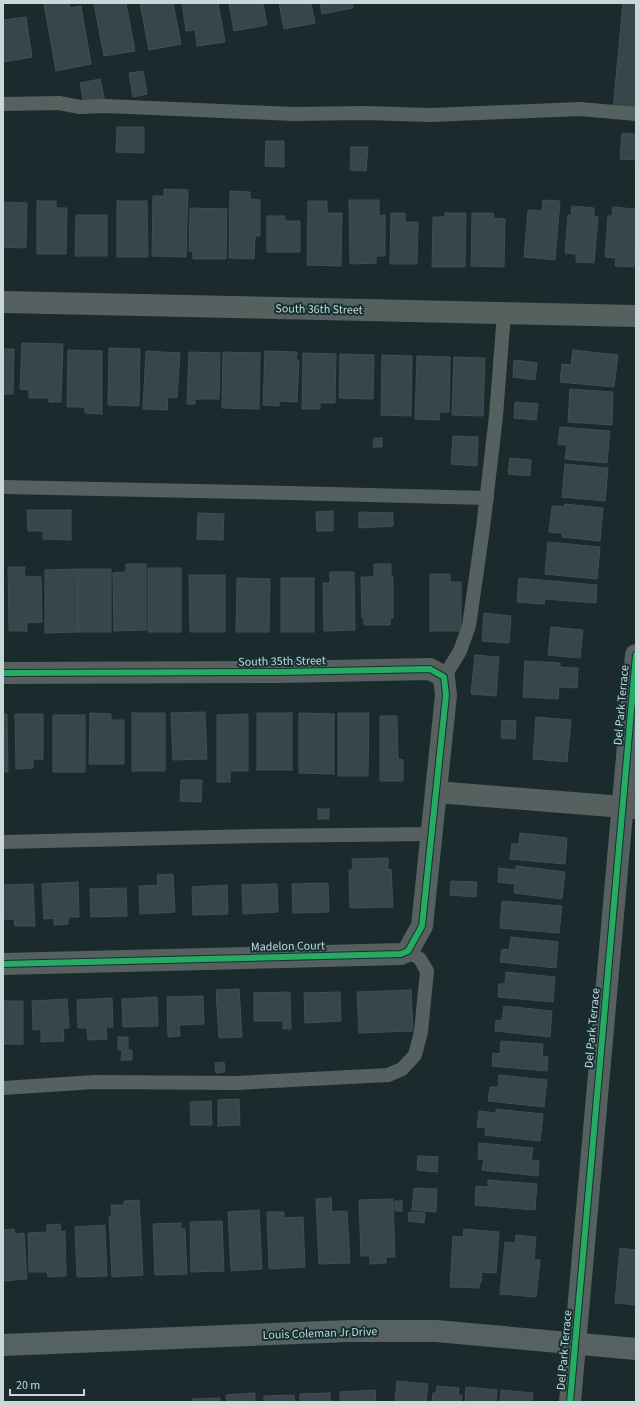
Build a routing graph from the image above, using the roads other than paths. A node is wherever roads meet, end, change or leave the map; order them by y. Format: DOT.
graph roads {
  1 [pos="3,104"];
  2 [pos="636,114"];
  3 [pos="3,302"];
  4 [pos="504,313"];
  5 [pos="636,316"];
  6 [pos="3,487"];
  7 [pos="487,498"];
  8 [pos="636,655"];
  9 [pos="3,673"];
  10 [pos="444,677"];
  11 [pos="436,792"];
  12 [pos="629,807"];
  13 [pos="432,834"];
  14 [pos="3,842"];
  15 [pos="408,952"];
  16 [pos="3,964"];
  17 [pos="3,1088"];
  18 [pos="575,1343"];
  19 [pos="3,1345"];
  20 [pos="636,1349"];
  21 [pos="570,1402"];
  1 -- 2 [label="lane"];
  3 -- 4 [label="street, South 36th Street"];
  4 -- 5 [label="street, South 36th Street"];
  4 -- 7 [label="lane"];
  6 -- 7 [label="lane"];
  7 -- 10 [label="lane"];
  8 -- 12 [label="street, Del Park Terrace"];
  9 -- 10 [label="street, South 35th Street"];
  10 -- 11 [label="street"];
  11 -- 12 [label="street"];
  11 -- 13 [label="street"];
  12 -- 18 [label="street, Del Park Terrace"];
  13 -- 14 [label="lane"];
  13 -- 15 [label="street"];
  15 -- 16 [label="street, Madelon Court"];
  15 -- 17 [label="lane"];
  18 -- 19 [label="street, Louis Coleman Jr Drive"];
  18 -- 20 [label="street, Louis Coleman Jr Drive"];
  18 -- 21 [label="street, Del Park Terrace"];
}
